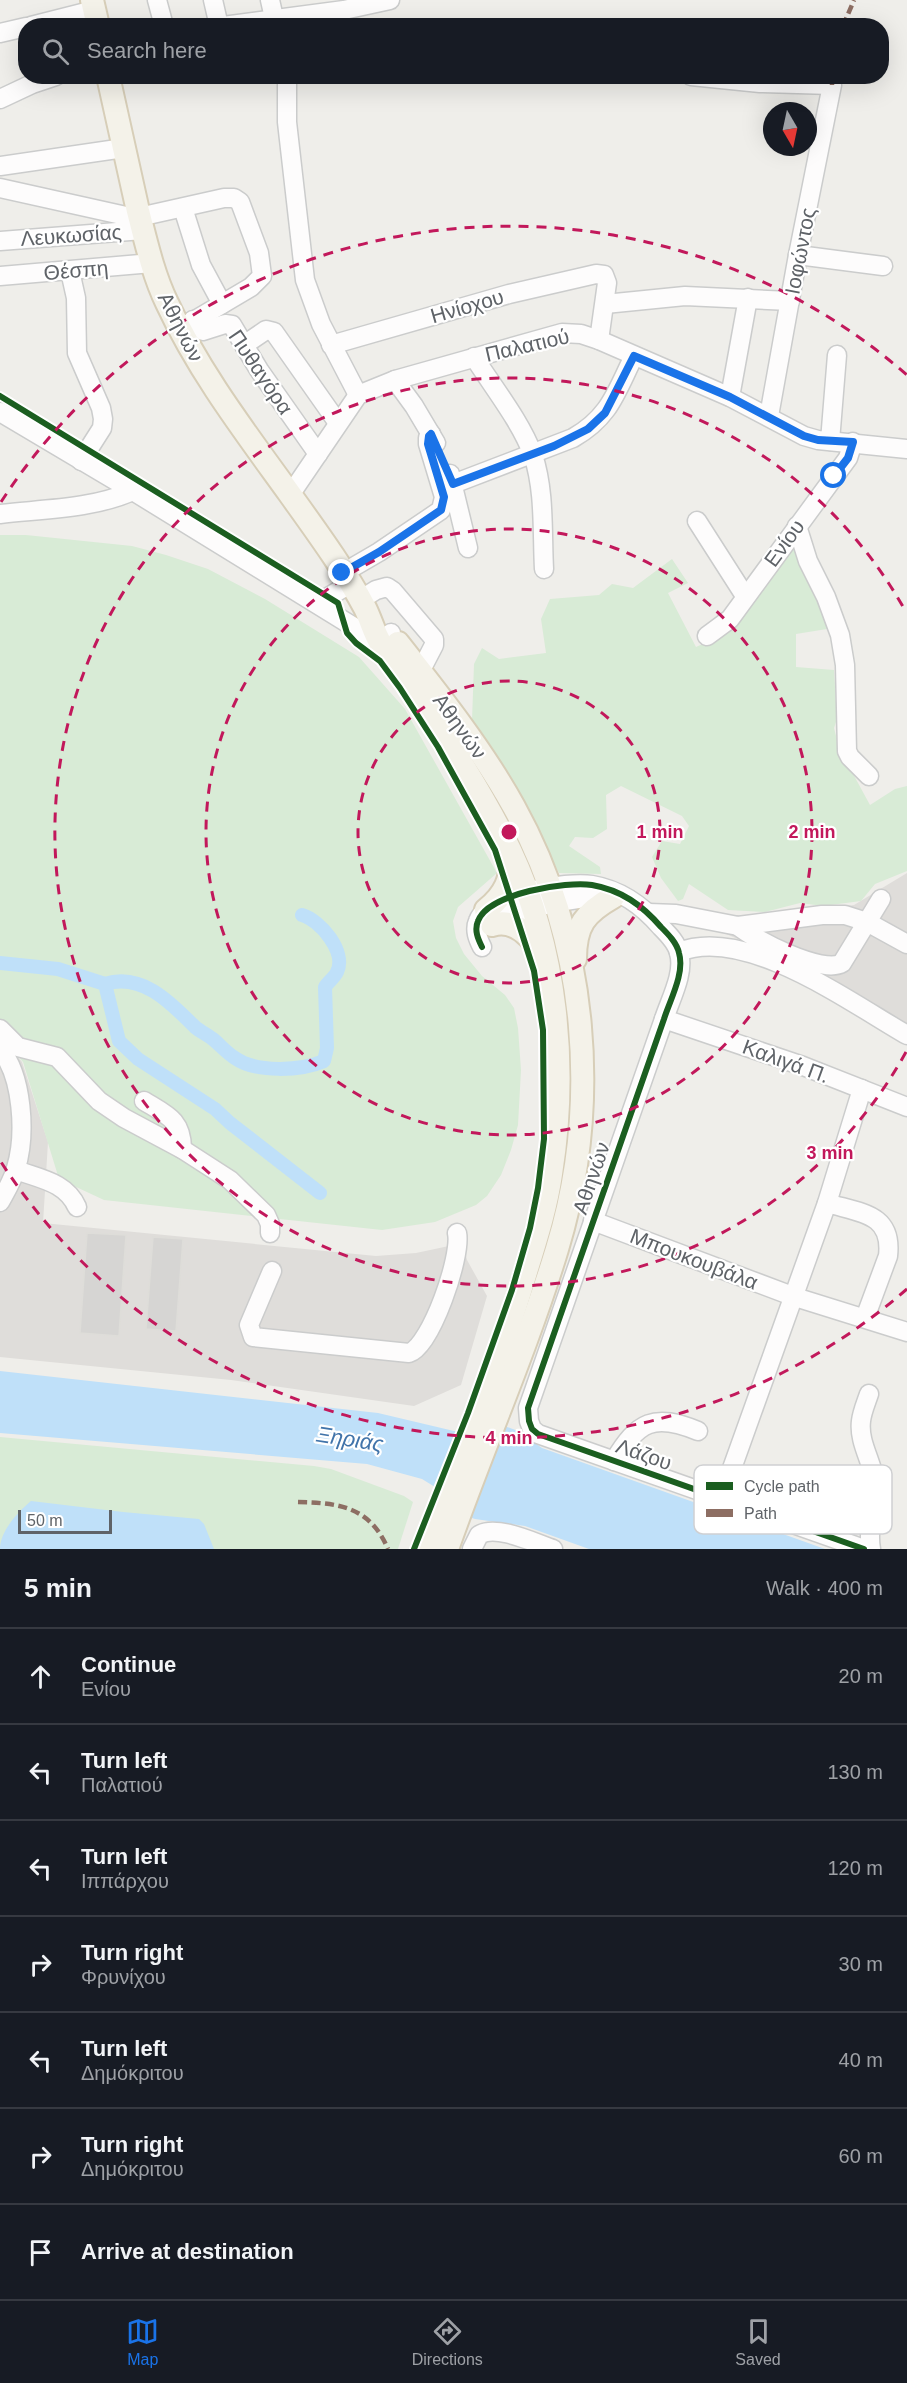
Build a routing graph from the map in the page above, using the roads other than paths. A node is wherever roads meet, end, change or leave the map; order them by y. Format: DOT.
graph roads {
  1 [pos="158,0"];
  2 [pos="213,0"];
  3 [pos="385,1"];
  4 [pos="330,6"];
  5 [pos="272,9"];
  6 [pos="95,12"];
  7 [pos="68,18"];
  8 [pos="162,18"];
  9 [pos="219,18"];
  10 [pos="245,18"];
  11 [pos="18,29"];
  12 [pos="0,33"];
  13 [pos="32,84"];
  14 [pos="110,84"];
  15 [pos="287,84"];
  16 [pos="806,84"];
  17 [pos="0,99"];
  18 [pos="124,148"];
  19 [pos="0,166"];
  20 [pos="0,188"];
  21 [pos="183,208"];
  22 [pos="141,223"];
  23 [pos="0,241"];
  24 [pos="798,255"];
  25 [pos="152,263"];
  26 [pos="883,266"];
  27 [pos="70,272"];
  28 [pos="0,276"];
  29 [pos="748,298"];
  30 [pos="790,301"];
  31 [pos="222,304"];
  32 [pos="605,304"];
  33 [pos="186,324"];
  34 [pos="599,340"];
  35 [pos="244,345"];
  36 [pos="331,345"];
  37 [pos="837,355"];
  38 [pos="634,356"];
  39 [pos="474,357"];
  40 [pos="395,380"];
  41 [pos="358,395"];
  42 [pos="730,397"];
  43 [pos="0,412"];
  44 [pos="769,416"];
  45 [pos="338,423"];
  46 [pos="431,434"];
  47 [pos="830,441"];
  48 [pos="853,442"];
  49 [pos="907,449"];
  50 [pos="318,454"];
  51 [pos="532,454"];
  52 [pos="81,460"];
  53 [pos="453,484"];
  54 [pos="133,491"];
  55 [pos="290,495"];
  56 [pos="0,514"];
  57 [pos="697,521"];
  58 [pos="797,526"];
  59 [pos="468,548"];
  60 [pos="544,569"];
  61 [pos="354,591"];
  62 [pos="745,596"];
  63 [pos="318,603"];
  64 [pos="707,636"];
  65 [pos="385,638"];
  66 [pos="420,672"];
  67 [pos="869,776"];
  68 [pos="510,851"];
  69 [pos="553,895"];
  70 [pos="620,897"];
  71 [pos="881,899"];
  72 [pos="530,901"];
  73 [pos="649,913"];
  74 [pos="489,917"];
  75 [pos="867,922"];
  76 [pos="738,926"];
  77 [pos="907,944"];
  78 [pos="679,952"];
  79 [pos="549,972"];
  80 [pos="572,978"];
  81 [pos="664,1019"];
  82 [pos="0,1029"];
  83 [pos="907,1035"];
  84 [pos="0,1049"];
  85 [pos="862,1089"];
  86 [pos="144,1101"];
  87 [pos="907,1107"];
  88 [pos="182,1149"];
  89 [pos="16,1170"];
  90 [pos="0,1202"];
  91 [pos="827,1203"];
  92 [pos="77,1207"];
  93 [pos="593,1221"];
  94 [pos="270,1233"];
  95 [pos="457,1233"];
  96 [pos="272,1271"];
  97 [pos="795,1297"];
  98 [pos="865,1318"];
  99 [pos="907,1332"];
  100 [pos="869,1394"];
  101 [pos="528,1414"];
  102 [pos="486,1419"];
  103 [pos="698,1431"];
  104 [pos="614,1461"];
  105 [pos="734,1465"];
  106 [pos="872,1465"];
  107 [pos="694,1489"];
  108 [pos="448,1517"];
  109 [pos="821,1534"];
  110 [pos="868,1534"];
  111 [pos="426,1549"];
  112 [pos="447,1549"];
  113 [pos="472,1549"];
  114 [pos="553,1549"];
  115 [pos="864,1549"];
  116 [pos="871,1549"];
  1 -- 8 [label="street"];
  2 -- 9 [label="street"];
  3 -- 4 [label="street"];
  4 -- 5 [label="street"];
  5 -- 10 [label="street"];
  6 -- 7 [label="street"];
  11 -- 12 [label="street"];
  13 -- 17 [label="street"];
  14 -- 18 [label="main road, Αθηνών"];
  15 -- 36 [label="street"];
  16 -- 24 [label="street, Ιοφώντος"];
  18 -- 19 [label="street"];
  18 -- 22 [label="main road, Αθηνών"];
  20 -- 22 [label="street"];
  21 -- 22 [label="street"];
  21 -- 31 [label="street"];
  21 -- 31 [label="street"];
  22 -- 23 [label="street, Λευκωσίας"];
  22 -- 25 [label="main road, Αθηνών"];
  24 -- 26 [label="street"];
  24 -- 30 [label="street, Ιοφώντος"];
  25 -- 27 [label="street, Θέσπη"];
  25 -- 33 [label="main road, Αθηνών"];
  27 -- 28 [label="street, Θέσπη"];
  27 -- 52 [label="street"];
  29 -- 30 [label="street"];
  29 -- 32 [label="street"];
  29 -- 42 [label="street"];
  30 -- 44 [label="street, Ιοφώντος"];
  31 -- 33 [label="street"];
  32 -- 34 [label="street"];
  32 -- 36 [label="street, Ηνίοχου"];
  33 -- 35 [label="street, Πυθαγόρα"];
  33 -- 55 [label="main road, Αθηνών"];
  34 -- 38 [label="street, Παλατιού"];
  34 -- 39 [label="street, Παλατιού"];
  35 -- 45 [label="street"];
  35 -- 50 [label="street, Πυθαγόρα"];
  36 -- 41 [label="street"];
  37 -- 47 [label="street"];
  38 -- 42 [label="street, Παλατιού"];
  38 -- 51 [label="street"];
  39 -- 40 [label="street, Παλατιού"];
  39 -- 51 [label="street"];
  40 -- 41 [label="street, Παλατιού"];
  40 -- 46 [label="street"];
  41 -- 45 [label="street"];
  42 -- 44 [label="street, Παλατιού"];
  43 -- 52 [label="street"];
  44 -- 47 [label="street, Παλατιού"];
  45 -- 50 [label="street"];
  46 -- 53 [label="street"];
  46 -- 61 [label="street"];
  47 -- 48 [label="street, Παλατιού"];
  48 -- 49 [label="street, Παλατιού"];
  48 -- 58 [label="street, Ενίου"];
  50 -- 55 [label="street"];
  51 -- 53 [label="street"];
  51 -- 60 [label="street"];
  52 -- 54 [label="street"];
  53 -- 59 [label="street"];
  54 -- 56 [label="street"];
  54 -- 63 [label="street"];
  55 -- 61 [label="main road, Αθηνών"];
  57 -- 62 [label="street"];
  58 -- 62 [label="street, Ενίου"];
  58 -- 67 [label="street"];
  61 -- 63 [label="street"];
  61 -- 65 [label="main road, Αθηνών"];
  61 -- 66 [label="street"];
  62 -- 64 [label="street, Ενίου"];
  63 -- 65 [label="street"];
  65 -- 66 [label="main road, Αθηνών"];
  65 -- 68 [label="main road, Αθηνών"];
  66 -- 69 [label="main road, Αθηνών"];
  68 -- 72 [label="main road, Αθηνών"];
  68 -- 74 [label="main road"];
  69 -- 70 [label="street"];
  69 -- 72 [label="street"];
  69 -- 80 [label="main road, Αθηνών"];
  70 -- 73 [label="street"];
  70 -- 80 [label="main road"];
  71 -- 75 [label="street"];
  72 -- 74 [label="street"];
  72 -- 79 [label="main road, Αθηνών"];
  73 -- 76 [label="street"];
  73 -- 78 [label="street"];
  74 -- 79 [label="main road"];
  75 -- 76 [label="street"];
  75 -- 76 [label="street"];
  75 -- 77 [label="street"];
  78 -- 81 [label="street, Αθηνών"];
  78 -- 83 [label="street"];
  79 -- 102 [label="main road, Αθηνών"];
  80 -- 102 [label="main road, Αθηνών"];
  81 -- 85 [label="street, Καλιγά Π."];
  81 -- 93 [label="street, Αθηνών"];
  82 -- 88 [label="street"];
  84 -- 89 [label="street"];
  85 -- 87 [label="street, Καλιγά Π."];
  85 -- 91 [label="street"];
  86 -- 88 [label="street"];
  88 -- 94 [label="street"];
  89 -- 90 [label="street"];
  89 -- 92 [label="street"];
  91 -- 97 [label="street"];
  91 -- 98 [label="street"];
  93 -- 97 [label="street, Μπουκουβάλα"];
  93 -- 101 [label="street, Αθηνών"];
  95 -- 96 [label="street"];
  97 -- 98 [label="street, Μπουκουβάλα"];
  97 -- 105 [label="street"];
  98 -- 99 [label="street, Μπουκουβάλα"];
  100 -- 106 [label="street"];
  101 -- 104 [label="street, Λάζου"];
  102 -- 108 [label="main road, Αθηνών"];
  103 -- 104 [label="street"];
  104 -- 107 [label="street, Λάζου"];
  108 -- 111 [label="main road, Αθηνών"];
  108 -- 112 [label="main road, Αθηνών"];
  109 -- 115 [label="street, Λάζου"];
  110 -- 116 [label="street"];
  113 -- 114 [label="street"];
}
